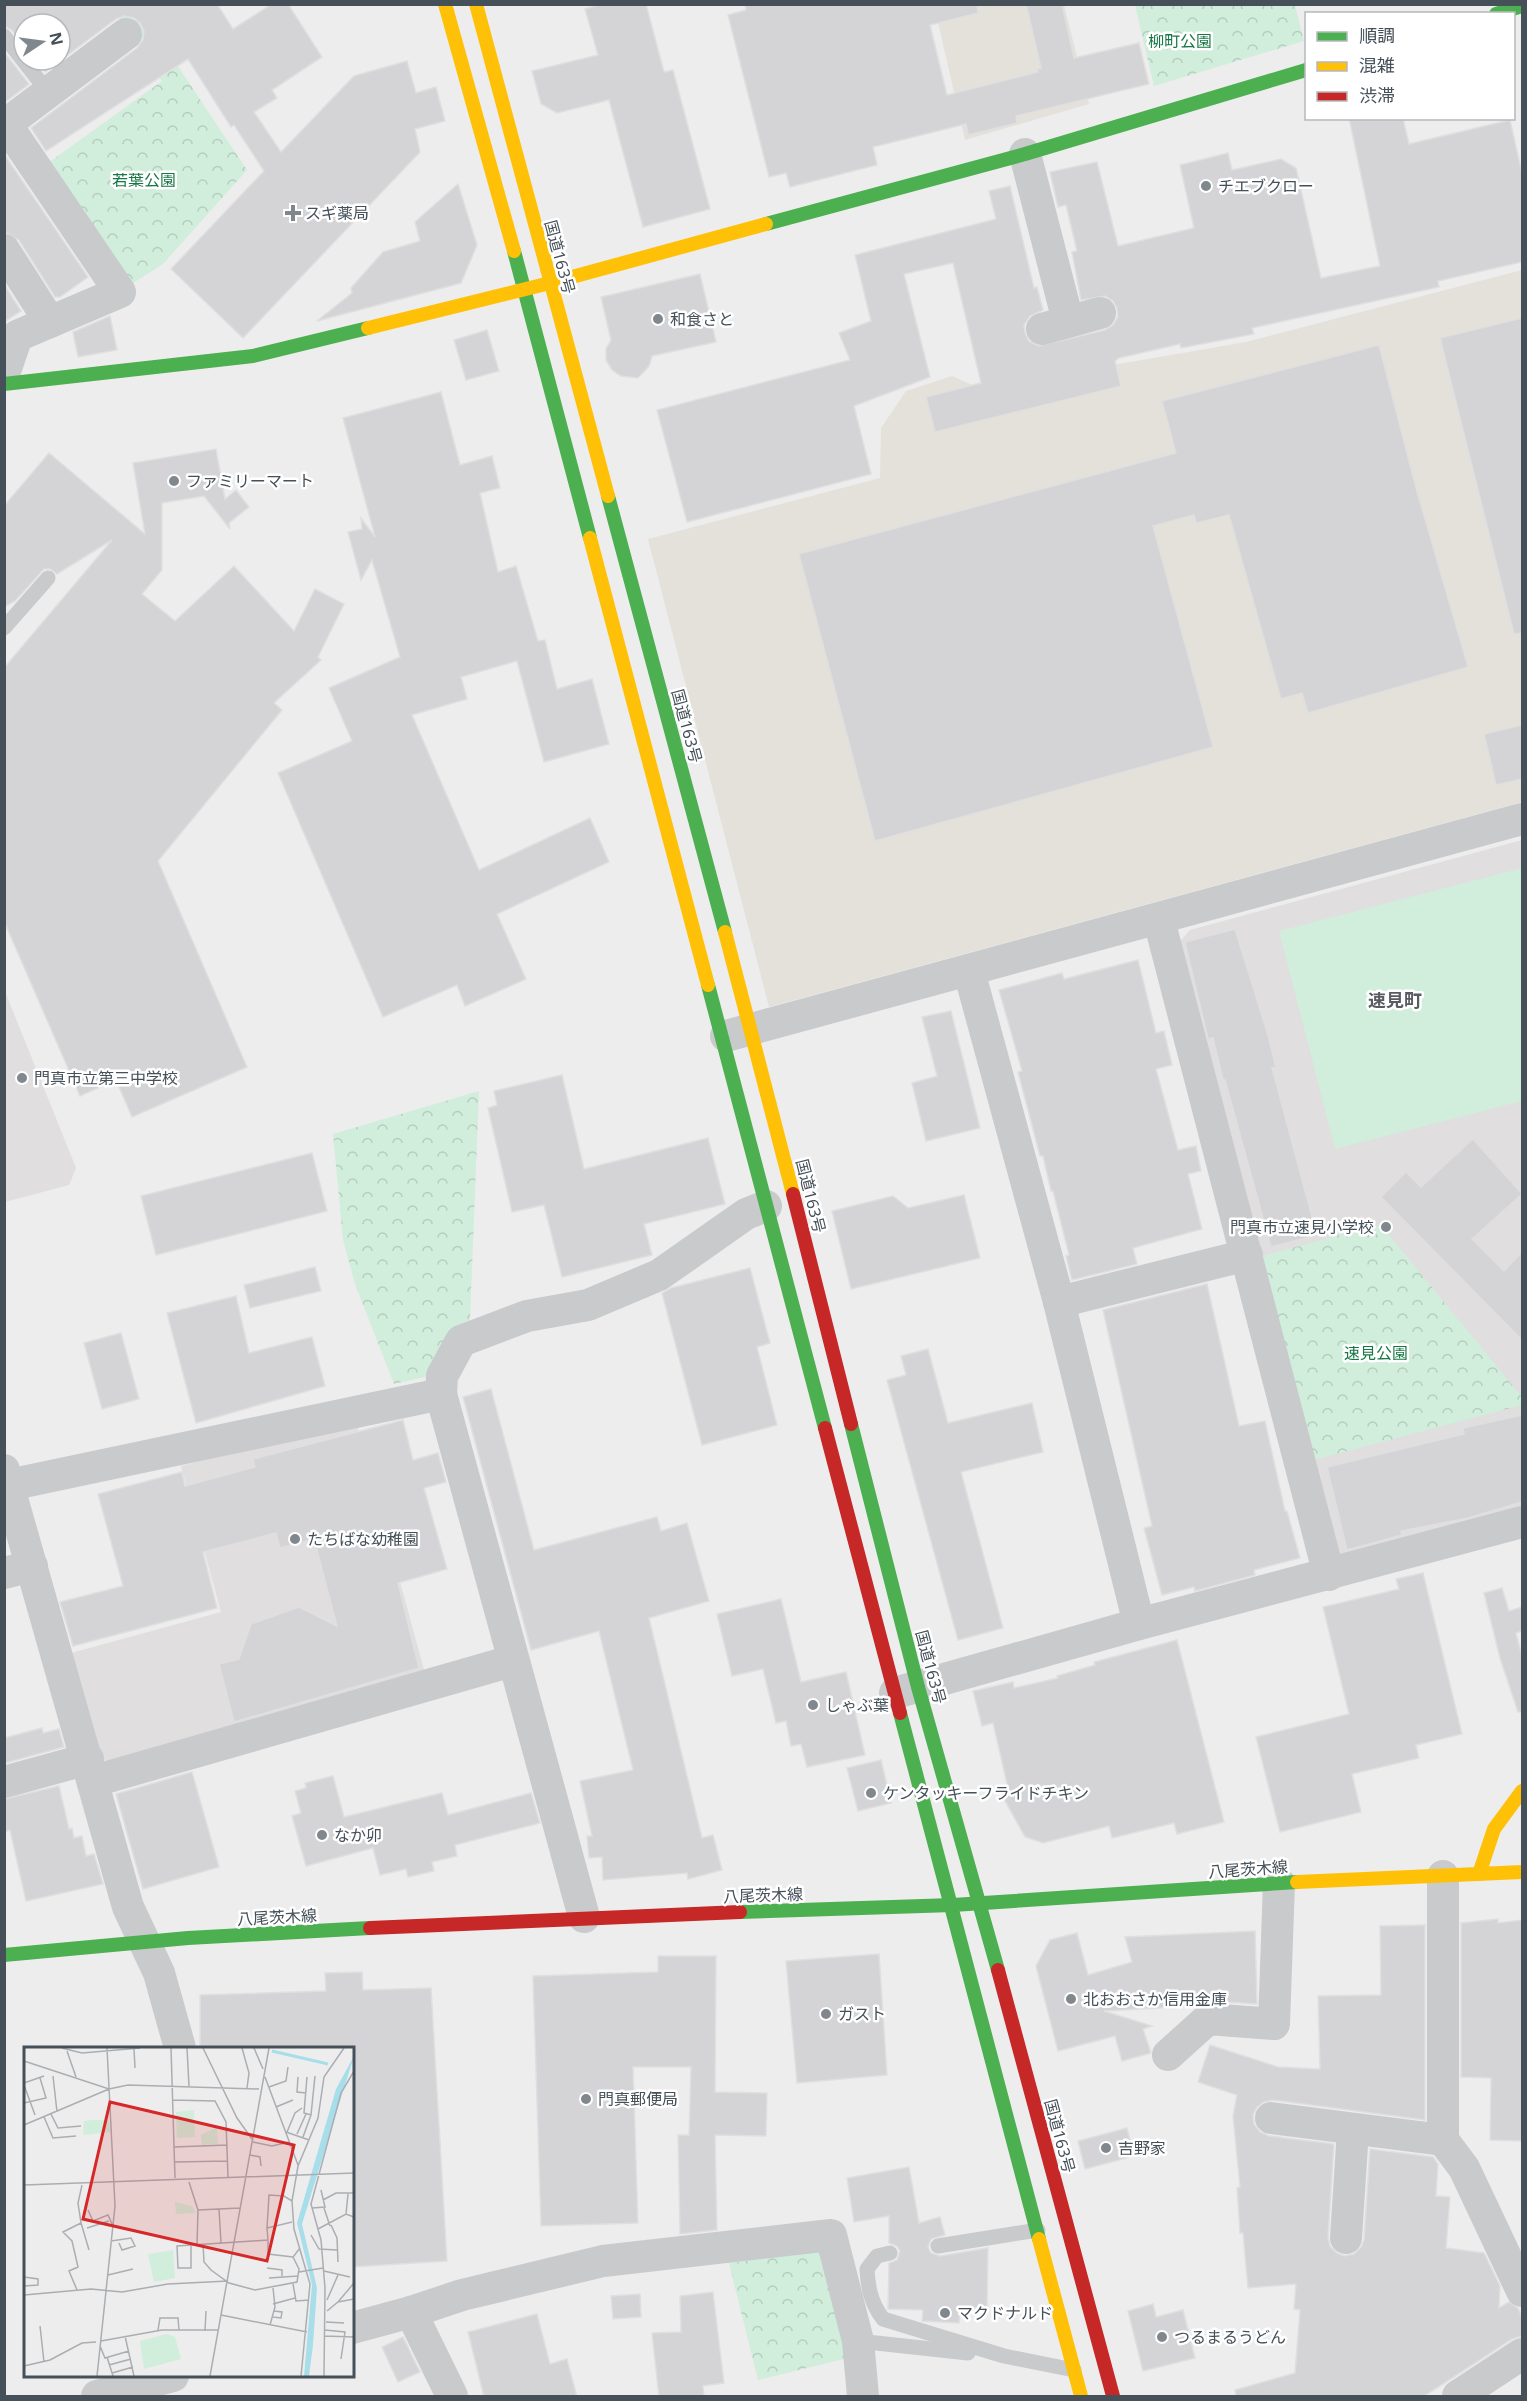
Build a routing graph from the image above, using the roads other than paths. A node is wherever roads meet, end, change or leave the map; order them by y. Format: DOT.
graph roads {
  1 [pos="446,4"];
  2 [pos="476,4"];
  3 [pos="1522,6"];
  4 [pos="1502,12"];
  5 [pos="126,34"];
  6 [pos="4,36"];
  7 [pos="1305,70"];
  8 [pos="48,92"];
  9 [pos="5,124"];
  10 [pos="1025,154"];
  11 [pos="4,250"];
  12 [pos="550,283"];
  13 [pos="524,289"];
  14 [pos="1100,313"];
  15 [pos="50,322"];
  16 [pos="4,375"];
  17 [pos="4,384"];
  18 [pos="48,578"];
  19 [pos="4,628"];
  20 [pos="1522,819"];
  21 [pos="1159,920"];
  22 [pos="969,971"];
  23 [pos="737,1033"];
  24 [pos="766,1206"];
  25 [pos="1247,1255"];
  26 [pos="1059,1302"];
  27 [pos="441,1394"];
  28 [pos="7,1478"];
  29 [pos="1522,1522"];
  30 [pos="18,1569"];
  31 [pos="1329,1575"];
  32 [pos="1139,1624"];
  33 [pos="512,1661"];
  34 [pos="907,1690"];
  35 [pos="90,1770"];
  36 [pos="4,1782"];
  37 [pos="1522,1791"];
  38 [pos="1522,1872"];
  39 [pos="1479,1874"];
  40 [pos="1443,1876"];
  41 [pos="1279,1883"];
  42 [pos="980,1903"];
  43 [pos="952,1905"];
  44 [pos="584,1917"];
  45 [pos="146,1942"];
  46 [pos="4,1955"];
  47 [pos="179,2047"];
  48 [pos="1168,2055"];
  49 [pos="1271,2118"];
  50 [pos="1353,2130"];
  51 [pos="1443,2140"];
  52 [pos="1038,2230"];
  53 [pos="1346,2238"];
  54 [pos="1511,2244"];
  55 [pos="938,2247"];
  56 [pos="890,2253"];
  57 [pos="1522,2291"];
  58 [pos="411,2312"];
  59 [pos="354,2327"];
  60 [pos="858,2341"];
  61 [pos="1522,2354"];
  62 [pos="1004,2356"];
  63 [pos="1074,2370"];
  64 [pos="169,2377"];
  65 [pos="97,2397"];
  66 [pos="452,2397"];
  67 [pos="863,2397"];
  68 [pos="1081,2397"];
  69 [pos="1113,2397"];
  70 [pos="1458,2397"];
  1 -- 13 [label="main road, 国道163号"];
  2 -- 12 [label="main road, 国道163号"];
  3 -- 4 [label="main road"];
  5 -- 8 [label="street"];
  6 -- 8 [label="lane"];
  7 -- 10 [label="main road"];
  8 -- 9 [label="street"];
  9 -- 15 [label="street"];
  10 -- 12 [label="main road"];
  10 -- 14 [label="street"];
  11 -- 15 [label="street"];
  12 -- 13 [label="main road"];
  12 -- 23 [label="main road, 国道163号"];
  13 -- 17 [label="main road"];
  13 -- 23 [label="main road, 国道163号"];
  15 -- 16 [label="street"];
  18 -- 19 [label="lane"];
  20 -- 21 [label="street"];
  21 -- 22 [label="street"];
  21 -- 25 [label="street"];
  22 -- 23 [label="street"];
  22 -- 26 [label="street"];
  23 -- 24 [label="main road, 国道163号"];
  23 -- 34 [label="main road, 国道163号"];
  24 -- 27 [label="street"];
  24 -- 34 [label="main road, 国道163号"];
  25 -- 26 [label="street"];
  25 -- 31 [label="street"];
  26 -- 32 [label="street"];
  27 -- 28 [label="street"];
  27 -- 33 [label="street"];
  28 -- 30 [label="street"];
  29 -- 31 [label="street"];
  30 -- 35 [label="street"];
  31 -- 32 [label="street"];
  32 -- 34 [label="street"];
  33 -- 35 [label="street"];
  33 -- 44 [label="street"];
  34 -- 42 [label="main road, 国道163号"];
  34 -- 43 [label="main road, 国道163号"];
  35 -- 36 [label="street"];
  35 -- 45 [label="street"];
  37 -- 39 [label="main road"];
  38 -- 39 [label="main road, 八尾茨木線"];
  39 -- 40 [label="main road, 八尾茨木線"];
  40 -- 41 [label="main road, 八尾茨木線"];
  40 -- 51 [label="street"];
  41 -- 42 [label="main road, 八尾茨木線"];
  41 -- 48 [label="street"];
  42 -- 43 [label="main road, 八尾茨木線"];
  42 -- 69 [label="main road, 国道163号"];
  43 -- 44 [label="main road, 八尾茨木線"];
  43 -- 52 [label="main road, 国道163号"];
  44 -- 45 [label="main road, 八尾茨木線"];
  45 -- 46 [label="main road, 八尾茨木線"];
  45 -- 47 [label="street"];
  49 -- 50 [label="street"];
  50 -- 51 [label="street"];
  50 -- 53 [label="street"];
  51 -- 54 [label="street"];
  52 -- 55 [label="lane"];
  52 -- 63 [label="main road, 国道163号"];
  54 -- 57 [label="street"];
  56 -- 62 [label="lane"];
  58 -- 59 [label="street"];
  58 -- 60 [label="street"];
  58 -- 66 [label="street"];
  60 -- 62 [label="lane"];
  60 -- 67 [label="street"];
  61 -- 70 [label="street"];
  62 -- 63 [label="lane"];
  63 -- 68 [label="main road, 国道163号"];
  64 -- 65 [label="street"];
}
